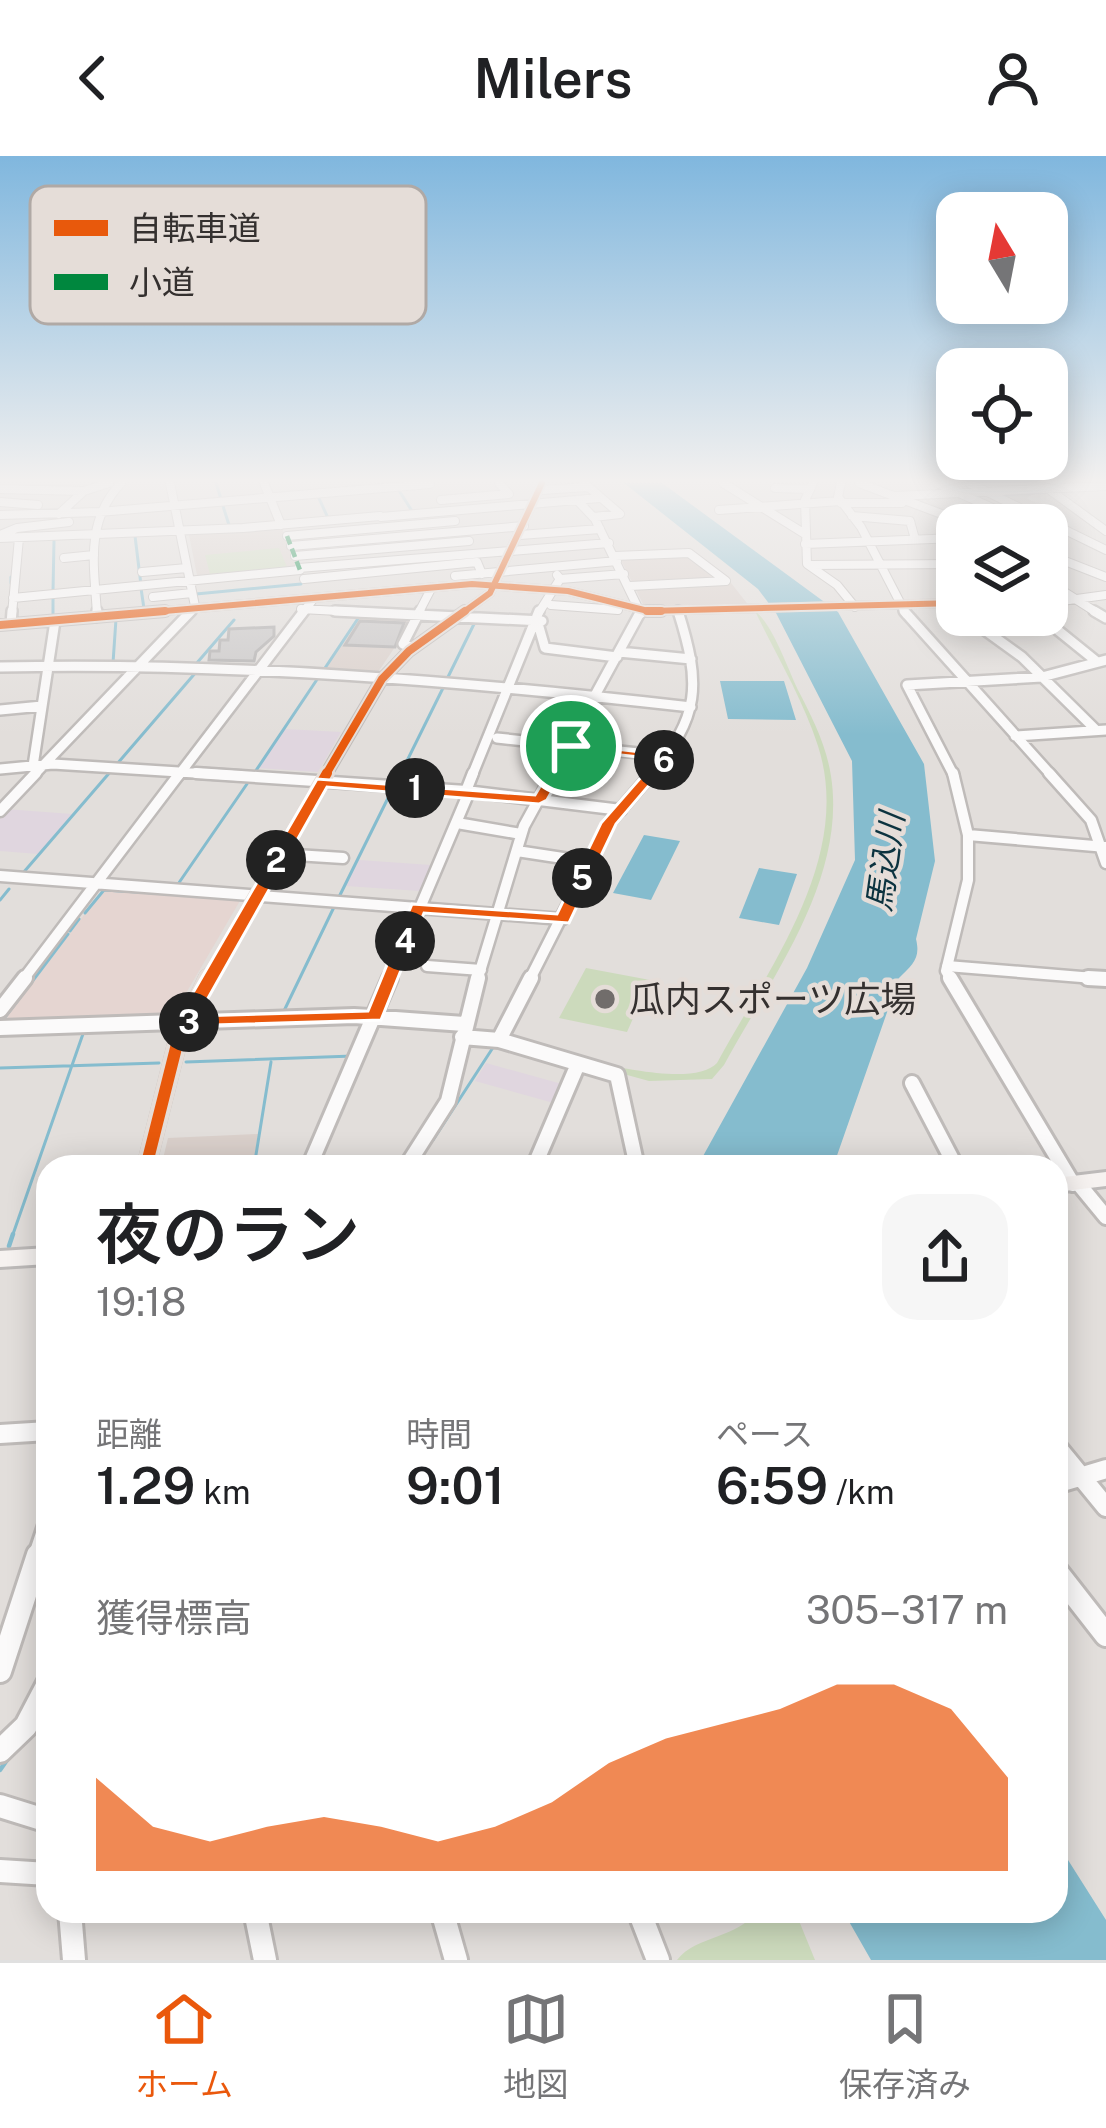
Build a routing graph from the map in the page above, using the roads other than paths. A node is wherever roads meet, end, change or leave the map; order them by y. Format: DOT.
graph roads {
  1 [pos="15,567"];
  2 [pos="95,567"];
  3 [pos="187,567"];
  4 [pos="300,567"];
  5 [pos="331,567"];
  6 [pos="428,567"];
  7 [pos="479,567"];
  8 [pos="504,567"];
  9 [pos="531,567"];
  10 [pos="551,567"];
  11 [pos="621,567"];
  12 [pos="708,567"];
  13 [pos="813,567"];
  14 [pos="881,567"];
  15 [pos="411,569"];
  16 [pos="301,571"];
  17 [pos="502,572"];
  18 [pos="188,574"];
  19 [pos="482,574"];
  20 [pos="624,574"];
  21 [pos="143,575"];
  22 [pos="0,584"];
  23 [pos="14,584"];
  24 [pos="495,584"];
  25 [pos="424,585"];
  26 [pos="558,586"];
  27 [pos="630,586"];
  28 [pos="96,590"];
  29 [pos="1068,592"];
  30 [pos="192,593"];
  31 [pos="1106,595"];
  32 [pos="154,597"];
  33 [pos="13,598"];
  34 [pos="310,599"];
  35 [pos="1082,600"];
  36 [pos="1068,601"];
  37 [pos="551,604"];
  38 [pos="936,605"];
  39 [pos="901,606"];
  40 [pos="849,607"];
  41 [pos="193,608"];
  42 [pos="678,610"];
  43 [pos="28,611"];
  44 [pos="642,611"];
  45 [pos="420,615"];
  46 [pos="97,617"];
  47 [pos="462,617"];
  48 [pos="1106,618"];
  49 [pos="55,620"];
  50 [pos="8,621"];
  51 [pos="538,623"];
  52 [pos="990,636"];
  53 [pos="1067,636"];
  54 [pos="413,648"];
  55 [pos="618,655"];
  56 [pos="691,659"];
  57 [pos="1101,661"];
  58 [pos="49,663"];
  59 [pos="139,664"];
  60 [pos="0,667"];
  61 [pos="259,672"];
  62 [pos="1042,677"];
  63 [pos="382,680"];
  64 [pos="965,681"];
  65 [pos="556,685"];
  66 [pos="512,687"];
  67 [pos="598,693"];
  68 [pos="42,706"];
  69 [pos="691,707"];
  70 [pos="0,710"];
  71 [pos="1101,730"];
  72 [pos="1015,736"];
  73 [pos="497,738"];
  74 [pos="571,746"];
  75 [pos="667,756"];
  76 [pos="38,765"];
  77 [pos="0,769"];
  78 [pos="182,772"];
  79 [pos="322,782"];
  80 [pos="468,792"];
  81 [pos="539,800"];
  82 [pos="620,810"];
  83 [pos="0,811"];
  84 [pos="457,823"];
  85 [pos="521,834"];
  86 [pos="968,835"];
  87 [pos="1103,846"];
  88 [pos="517,851"];
  89 [pos="280,854"];
  90 [pos="344,858"];
  91 [pos="589,862"];
  92 [pos="1106,863"];
  93 [pos="0,876"];
  94 [pos="97,884"];
  95 [pos="255,896"];
  96 [pos="418,908"];
  97 [pos="499,914"];
  98 [pos="563,919"];
  99 [pos="427,966"];
  100 [pos="947,966"];
  101 [pos="481,970"];
  102 [pos="1106,979"];
  103 [pos="0,1010"];
  104 [pos="375,1016"];
  105 [pos="185,1022"];
  106 [pos="0,1028"];
  107 [pos="463,1030"];
  108 [pos="499,1040"];
  109 [pos="578,1064"];
  110 [pos="912,1084"];
  111 [pos="149,1155"];
  112 [pos="314,1155"];
  113 [pos="414,1155"];
  114 [pos="540,1155"];
  115 [pos="634,1155"];
  116 [pos="950,1155"];
  117 [pos="1053,1155"];
  118 [pos="1106,1179"];
  119 [pos="1069,1184"];
  120 [pos="1106,1217"];
  121 [pos="36,1256"];
  122 [pos="0,1258"];
  123 [pos="36,1432"];
  124 [pos="0,1433"];
  125 [pos="1068,1461"];
  126 [pos="1106,1468"];
  127 [pos="1079,1474"];
  128 [pos="1068,1479"];
  129 [pos="1106,1507"];
  130 [pos="36,1562"];
  131 [pos="1068,1586"];
  132 [pos="1106,1635"];
  133 [pos="0,1671"];
  134 [pos="36,1707"];
  135 [pos="0,1750"];
  136 [pos="0,1806"];
  137 [pos="36,1817"];
  138 [pos="0,1871"];
  139 [pos="36,1873"];
  140 [pos="71,1923"];
  141 [pos="257,1923"];
  142 [pos="445,1923"];
  143 [pos="644,1923"];
  144 [pos="74,1960"];
  145 [pos="265,1960"];
  146 [pos="456,1960"];
  147 [pos="658,1960"];
  1 -- 23 [label="street"];
  2 -- 28 [label="street"];
  3 -- 18 [label="street"];
  4 -- 16 [label="street"];
  5 -- 16 [label="street"];
  6 -- 15 [label="street"];
  7 -- 19 [label="street"];
  8 -- 17 [label="street"];
  9 -- 17 [label="street"];
  10 -- 26 [label="street"];
  11 -- 20 [label="street"];
  12 -- 27 [label="street"];
  13 -- 40 [label="street"];
  14 -- 39 [label="street"];
  15 -- 16 [label="street"];
  15 -- 25 [label="street"];
  16 -- 18 [label="street"];
  16 -- 34 [label="street"];
  17 -- 19 [label="street"];
  17 -- 24 [label="street"];
  18 -- 21 [label="street"];
  18 -- 28 [label="street"];
  18 -- 30 [label="street"];
  19 -- 25 [label="street"];
  20 -- 26 [label="street"];
  20 -- 27 [label="street"];
  22 -- 23 [label="street"];
  23 -- 33 [label="street"];
  24 -- 25 [label="street"];
  24 -- 26 [label="street"];
  24 -- 47 [label="street"];
  25 -- 34 [label="street"];
  25 -- 45 [label="street"];
  26 -- 37 [label="street"];
  26 -- 44 [label="street"];
  26 -- 51 [label="street"];
  27 -- 44 [label="street"];
  28 -- 33 [label="street"];
  28 -- 46 [label="street"];
  29 -- 35 [label="street"];
  30 -- 32 [label="street"];
  30 -- 41 [label="street"];
  31 -- 35 [label="street"];
  33 -- 50 [label="street"];
  34 -- 41 [label="street"];
  34 -- 45 [label="street"];
  34 -- 61 [label="street"];
  35 -- 36 [label="street"];
  35 -- 48 [label="street"];
  37 -- 44 [label="street"];
  37 -- 51 [label="street"];
  38 -- 39 [label="street"];
  39 -- 40 [label="street"];
  39 -- 64 [label="street"];
  40 -- 42 [label="street"];
  41 -- 46 [label="street"];
  41 -- 59 [label="street"];
  42 -- 44 [label="street"];
  42 -- 56 [label="street"];
  43 -- 50 [label="street"];
  44 -- 55 [label="street"];
  45 -- 47 [label="street"];
  45 -- 54 [label="street"];
  46 -- 49 [label="street"];
  47 -- 51 [label="street"];
  47 -- 54 [label="street"];
  49 -- 50 [label="street"];
  49 -- 58 [label="street"];
  51 -- 55 [label="street"];
  51 -- 66 [label="street"];
  52 -- 62 [label="street"];
  53 -- 57 [label="street"];
  54 -- 63 [label="street"];
  55 -- 56 [label="street"];
  55 -- 67 [label="street"];
  56 -- 69 [label="street"];
  57 -- 62 [label="street"];
  58 -- 59 [label="street"];
  58 -- 60 [label="street"];
  58 -- 68 [label="street"];
  59 -- 61 [label="street"];
  59 -- 76 [label="street"];
  61 -- 63 [label="street"];
  61 -- 78 [label="street"];
  62 -- 64 [label="street"];
  62 -- 71 [label="street"];
  63 -- 66 [label="street"];
  63 -- 79 [label="street"];
  64 -- 72 [label="street"];
  64 -- 86 [label="street"];
  65 -- 67 [label="street"];
  66 -- 67 [label="street"];
  66 -- 80 [label="street"];
  67 -- 69 [label="street"];
  67 -- 74 [label="street"];
  68 -- 70 [label="street"];
  68 -- 76 [label="street"];
  69 -- 75 [label="street"];
  71 -- 72 [label="street"];
  72 -- 87 [label="street"];
  73 -- 74 [label="street"];
  74 -- 75 [label="street"];
  74 -- 81 [label="street"];
  75 -- 82 [label="street"];
  76 -- 77 [label="street"];
  76 -- 78 [label="street"];
  76 -- 83 [label="street"];
  78 -- 79 [label="street"];
  78 -- 94 [label="street"];
  79 -- 80 [label="street"];
  79 -- 89 [label="street"];
  80 -- 81 [label="street"];
  80 -- 84 [label="street"];
  81 -- 82 [label="street"];
  81 -- 85 [label="street"];
  82 -- 91 [label="street"];
  84 -- 85 [label="street"];
  84 -- 96 [label="street"];
  85 -- 88 [label="street"];
  86 -- 87 [label="street"];
  86 -- 100 [label="street"];
  87 -- 92 [label="street"];
  88 -- 91 [label="street"];
  88 -- 97 [label="street"];
  89 -- 90 [label="street"];
  89 -- 95 [label="street"];
  91 -- 98 [label="street"];
  93 -- 94 [label="street"];
  94 -- 95 [label="street"];
  94 -- 103 [label="street"];
  95 -- 96 [label="street"];
  95 -- 105 [label="street"];
  96 -- 97 [label="street"];
  96 -- 104 [label="street"];
  97 -- 98 [label="street"];
  97 -- 101 [label="street"];
  98 -- 108 [label="street"];
  99 -- 101 [label="street"];
  100 -- 102 [label="street"];
  100 -- 117 [label="street"];
  101 -- 107 [label="street"];
  104 -- 105 [label="street"];
  104 -- 107 [label="street"];
  104 -- 112 [label="street"];
  105 -- 106 [label="street"];
  105 -- 111 [label="street"];
  107 -- 108 [label="street"];
  107 -- 113 [label="street"];
  108 -- 109 [label="street"];
  109 -- 114 [label="street"];
  109 -- 115 [label="street"];
  110 -- 116 [label="street"];
  118 -- 119 [label="main road"];
  119 -- 120 [label="street"];
  121 -- 122 [label="main road"];
  123 -- 124 [label="street"];
  125 -- 127 [label="street"];
  126 -- 127 [label="street"];
  127 -- 128 [label="street"];
  127 -- 129 [label="street"];
  130 -- 133 [label="street"];
  131 -- 132 [label="street"];
  134 -- 135 [label="street"];
  136 -- 137 [label="street"];
  138 -- 139 [label="street"];
  140 -- 144 [label="street"];
  141 -- 145 [label="street"];
  142 -- 146 [label="street"];
  143 -- 147 [label="street"];
}
